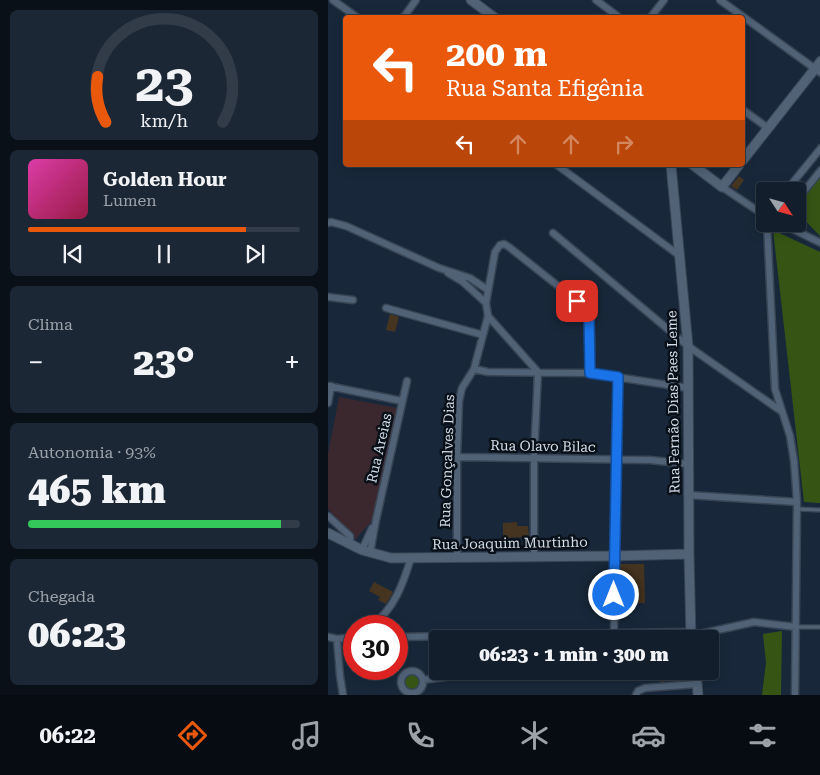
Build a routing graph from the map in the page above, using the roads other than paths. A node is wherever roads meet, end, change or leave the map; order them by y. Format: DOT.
graph roads {
  1 [pos="333,0"];
  2 [pos="416,0"];
  3 [pos="471,0"];
  4 [pos="596,0"];
  5 [pos="664,0"];
  6 [pos="720,0"];
  7 [pos="354,15"];
  8 [pos="405,15"];
  9 [pos="491,15"];
  10 [pos="616,15"];
  11 [pos="652,15"];
  12 [pos="742,15"];
  13 [pos="745,17"];
  14 [pos="819,68"];
  15 [pos="745,111"];
  16 [pos="768,128"];
  17 [pos="820,148"];
  18 [pos="745,157"];
  19 [pos="560,167"];
  20 [pos="671,167"];
  21 [pos="696,167"];
  22 [pos="737,167"];
  23 [pos="820,170"];
  24 [pos="793,182"];
  25 [pos="722,187"];
  26 [pos="806,188"];
  27 [pos="756,210"];
  28 [pos="328,223"];
  29 [pos="767,232"];
  30 [pos="797,232"];
  31 [pos="553,233"];
  32 [pos="820,244"];
  33 [pos="680,256"];
  34 [pos="439,268"];
  35 [pos="488,290"];
  36 [pos="328,297"];
  37 [pos="353,300"];
  38 [pos="486,303"];
  39 [pos="386,308"];
  40 [pos="488,316"];
  41 [pos="483,335"];
  42 [pos="688,346"];
  43 [pos="474,369"];
  44 [pos="538,372"];
  45 [pos="590,373"];
  46 [pos="618,377"];
  47 [pos="406,381"];
  48 [pos="329,386"];
  49 [pos="688,388"];
  50 [pos="402,402"];
  51 [pos="328,403"];
  52 [pos="781,411"];
  53 [pos="457,457"];
  54 [pos="534,457"];
  55 [pos="617,460"];
  56 [pos="688,464"];
  57 [pos="688,495"];
  58 [pos="797,505"];
  59 [pos="820,510"];
  60 [pos="328,516"];
  61 [pos="328,533"];
  62 [pos="350,544"];
  63 [pos="366,552"];
  64 [pos="689,554"];
  65 [pos="614,556"];
  66 [pos="534,557"];
  67 [pos="411,558"];
  68 [pos="457,558"];
  69 [pos="383,615"];
  70 [pos="796,627"];
  71 [pos="820,627"];
  72 [pos="614,630"];
  73 [pos="691,630"];
  74 [pos="718,630"];
  75 [pos="328,637"];
  76 [pos="408,637"];
  77 [pos="429,637"];
  78 [pos="337,639"];
  79 [pos="343,639"];
  80 [pos="429,679"];
  81 [pos="423,680"];
  82 [pos="697,680"];
  83 [pos="697,684"];
  84 [pos="343,695"];
  85 [pos="636,695"];
  86 [pos="698,695"];
  87 [pos="795,695"];
  1 -- 7 [label="street"];
  2 -- 8 [label="street"];
  3 -- 9 [label="main road"];
  4 -- 10 [label="street"];
  5 -- 11 [label="street"];
  6 -- 12 [label="street"];
  13 -- 14 [label="street"];
  14 -- 16 [label="main road"];
  15 -- 16 [label="street"];
  16 -- 18 [label="main road"];
  17 -- 24 [label="street"];
  19 -- 33 [label="street"];
  20 -- 33 [label="main road, Rua Fernão Dias Paes Leme"];
  21 -- 25 [label="main road"];
  22 -- 25 [label="main road"];
  23 -- 26 [label="street"];
  25 -- 27 [label="street"];
  28 -- 34 [label="street"];
  29 -- 52 [label="street"];
  30 -- 32 [label="street"];
  31 -- 42 [label="street"];
  33 -- 42 [label="main road, Rua Fernão Dias Paes Leme"];
  34 -- 35 [label="street"];
  34 -- 38 [label="street"];
  35 -- 38 [label="street"];
  35 -- 45 [label="street"];
  36 -- 37 [label="street"];
  38 -- 40 [label="street"];
  39 -- 41 [label="street"];
  40 -- 41 [label="street, Rua Gonçalves Dias"];
  40 -- 44 [label="street"];
  41 -- 43 [label="street, Rua Gonçalves Dias"];
  42 -- 49 [label="main road, Rua Fernão Dias Paes Leme"];
  42 -- 52 [label="street"];
  43 -- 44 [label="street"];
  43 -- 53 [label="street, Rua Gonçalves Dias"];
  44 -- 45 [label="street"];
  44 -- 54 [label="street"];
  45 -- 46 [label="street"];
  46 -- 49 [label="street"];
  46 -- 55 [label="street"];
  47 -- 50 [label="street, Rua Areias"];
  48 -- 50 [label="street"];
  48 -- 51 [label="street"];
  49 -- 56 [label="main road, Rua Fernão Dias Paes Leme"];
  50 -- 63 [label="street, Rua Areias"];
  52 -- 58 [label="street"];
  53 -- 54 [label="street, Rua Olavo Bilac"];
  53 -- 68 [label="street, Rua Gonçalves Dias"];
  54 -- 55 [label="street, Rua Olavo Bilac"];
  54 -- 66 [label="street"];
  55 -- 56 [label="street, Rua Olavo Bilac"];
  55 -- 65 [label="street"];
  56 -- 57 [label="main road, Rua Fernão Dias Paes Leme"];
  57 -- 58 [label="street"];
  57 -- 64 [label="main road, Rua Fernão Dias Paes Leme"];
  58 -- 59 [label="lane"];
  58 -- 70 [label="street"];
  60 -- 62 [label="street"];
  61 -- 62 [label="main road, Rua Joaquim Murtinho"];
  62 -- 63 [label="main road, Rua Joaquim Murtinho"];
  63 -- 67 [label="main road, Rua Joaquim Murtinho"];
  64 -- 65 [label="main road, Rua Joaquim Murtinho"];
  64 -- 73 [label="main road, Rua Fernão Dias Paes Leme"];
  65 -- 66 [label="main road, Rua Joaquim Murtinho"];
  65 -- 72 [label="street"];
  66 -- 68 [label="main road, Rua Joaquim Murtinho"];
  67 -- 68 [label="main road, Rua Joaquim Murtinho"];
  67 -- 69 [label="street"];
  70 -- 71 [label="lane"];
  70 -- 74 [label="street"];
  70 -- 87 [label="street"];
  75 -- 78 [label="street"];
  76 -- 77 [label="street"];
  78 -- 79 [label="street"];
  78 -- 84 [label="street"];
  80 -- 81 [label="street"];
  82 -- 83 [label="main road"];
  83 -- 85 [label="street"];
  83 -- 86 [label="main road"];
}
